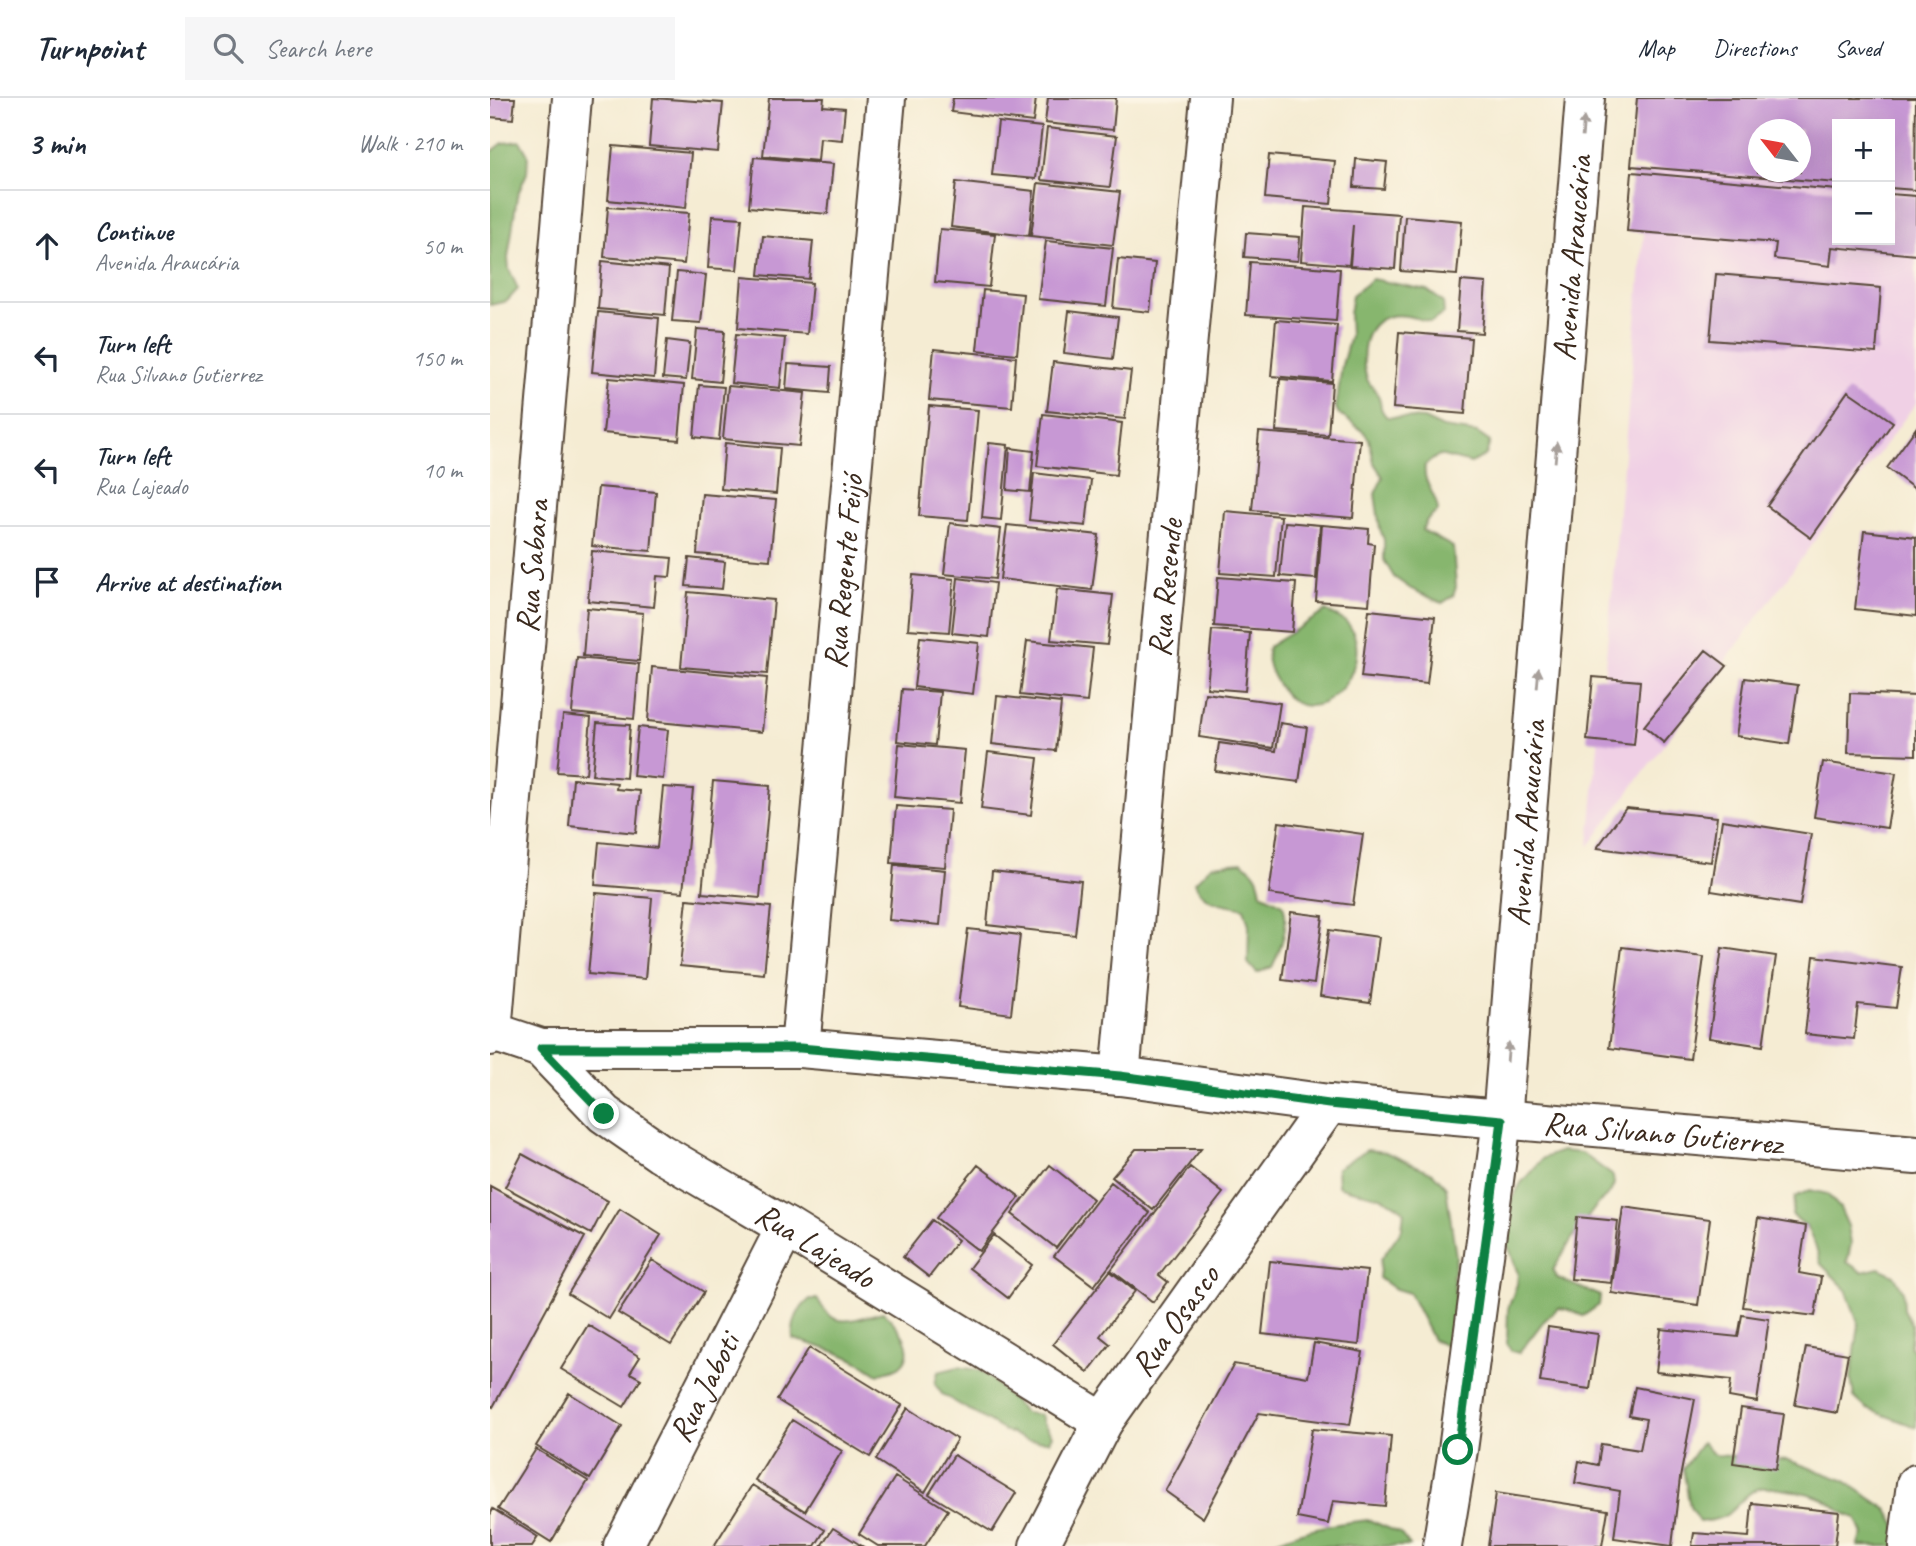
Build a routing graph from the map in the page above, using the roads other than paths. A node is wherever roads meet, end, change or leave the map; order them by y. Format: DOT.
graph roads {
  1 [pos="572,98"];
  2 [pos="886,98"];
  3 [pos="1210,98"];
  4 [pos="1585,98"];
  5 [pos="491,1033"];
  6 [pos="541,1048"];
  7 [pos="800,1048"];
  8 [pos="1120,1076"];
  9 [pos="1329,1104"];
  10 [pos="1502,1120"];
  11 [pos="1916,1156"];
  12 [pos="786,1227"];
  13 [pos="1104,1422"];
  14 [pos="1916,1484"];
  15 [pos="623,1546"];
  16 [pos="1039,1546"];
  17 [pos="1442,1546"];
  18 [pos="1908,1546"];
  1 -- 5 [label="street, Rua Sabara"];
  2 -- 7 [label="street, Rua Regente Feijó"];
  3 -- 8 [label="street, Rua Resende"];
  10 -- 4 [label="street, Avenida Araucária, one-way"];
  5 -- 6 [label="street, Rua Silvano Gutierrez"];
  6 -- 7 [label="street, Rua Silvano Gutierrez"];
  6 -- 12 [label="street, Rua Lajeado"];
  7 -- 8 [label="street, Rua Silvano Gutierrez"];
  8 -- 9 [label="street, Rua Silvano Gutierrez"];
  9 -- 10 [label="street, Rua Silvano Gutierrez"];
  9 -- 13 [label="street, Rua Osasco"];
  10 -- 11 [label="street, Rua Silvano Gutierrez"];
  10 -- 17 [label="street, Avenida Araucária"];
  12 -- 13 [label="street, Rua Lajeado"];
  12 -- 15 [label="street, Rua Jaboti"];
  13 -- 16 [label="street, Rua Osasco"];
  14 -- 18 [label="street"];
}
